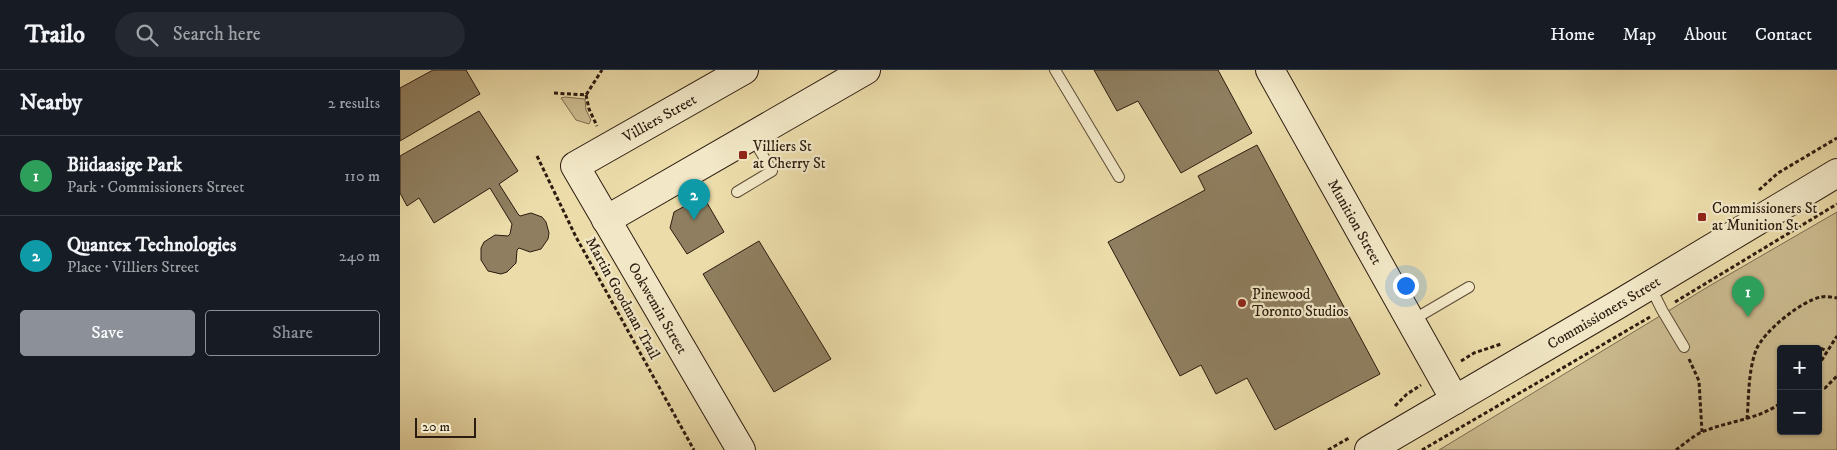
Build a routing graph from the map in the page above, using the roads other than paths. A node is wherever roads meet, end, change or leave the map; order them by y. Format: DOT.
graph roads {
  1 [pos="744,70"];
  2 [pos="866,70"];
  3 [pos="1054,70"];
  4 [pos="1270,70"];
  5 [pos="751,136"];
  6 [pos="574,166"];
  7 [pos="1837,173"];
  8 [pos="1119,178"];
  9 [pos="737,192"];
  10 [pos="606,220"];
  11 [pos="1650,285"];
  12 [pos="1469,287"];
  13 [pos="1411,322"];
  14 [pos="1684,347"];
  15 [pos="1455,400"];
  16 [pos="741,450"];
  17 [pos="1369,450"];
  1 -- 6 [label="street, Villiers Street"];
  2 -- 5 [label="street"];
  3 -- 8 [label="lane"];
  4 -- 13 [label="street, Munition Street"];
  5 -- 9 [label="lane"];
  5 -- 10 [label="street"];
  6 -- 10 [label="street, Ookwemin Street"];
  7 -- 11 [label="street, Commissioners Street"];
  10 -- 16 [label="street, Ookwemin Street"];
  11 -- 14 [label="lane"];
  11 -- 15 [label="street, Commissioners Street"];
  12 -- 13 [label="lane"];
  13 -- 15 [label="street, Munition Street"];
  15 -- 17 [label="street, Commissioners Street"];
}
